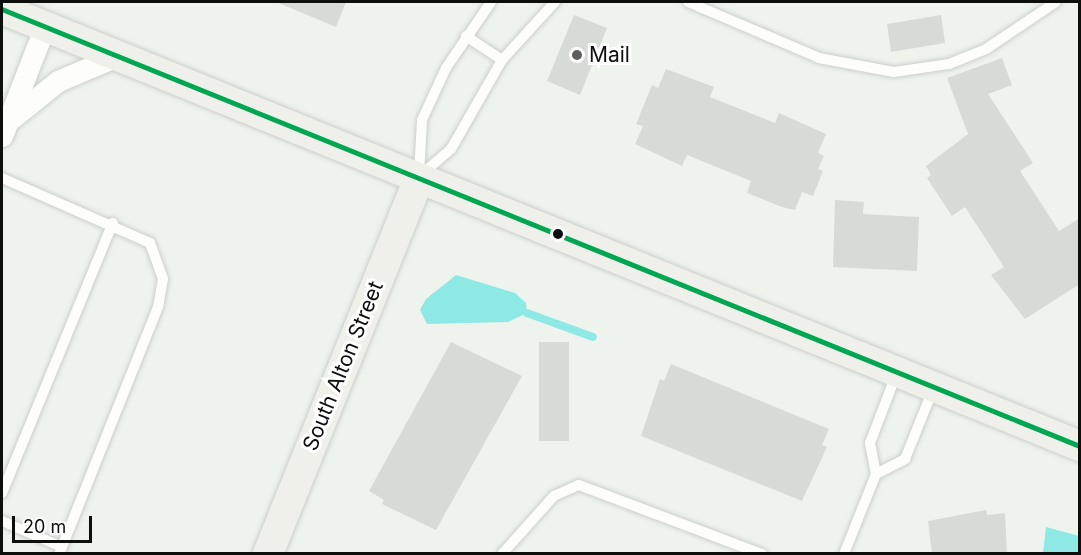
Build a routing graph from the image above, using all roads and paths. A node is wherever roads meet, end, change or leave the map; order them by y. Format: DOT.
graph roads {
  1 [pos="491,2"];
  2 [pos="555,2"];
  3 [pos="688,2"];
  4 [pos="1056,2"];
  5 [pos="2,9"];
  6 [pos="50,14"];
  7 [pos="466,36"];
  8 [pos="117,56"];
  9 [pos="502,60"];
  10 [pos="4,129"];
  11 [pos="2,178"];
  12 [pos="419,178"];
  13 [pos="113,223"];
  14 [pos="897,372"];
  15 [pos="934,387"];
  16 [pos="1080,446"];
  17 [pos="876,474"];
  18 [pos="2,493"];
  19 [pos="2,521"];
  20 [pos="61,550"];
  21 [pos="268,554"];
  22 [pos="502,554"];
  23 [pos="762,554"];
  24 [pos="844,554"];
  1 -- 7 [label="lane"];
  2 -- 9 [label="lane"];
  3 -- 4 [label="lane"];
  5 -- 6 [label="main road"];
  6 -- 8 [label="main road"];
  6 -- 10 [label="street"];
  7 -- 9 [label="lane"];
  7 -- 12 [label="lane"];
  8 -- 10 [label="street"];
  8 -- 12 [label="main road"];
  9 -- 12 [label="lane"];
  11 -- 13 [label="lane"];
  12 -- 14 [label="main road"];
  12 -- 21 [label="main road, South Alton Street"];
  13 -- 18 [label="lane"];
  13 -- 20 [label="lane"];
  14 -- 15 [label="main road"];
  14 -- 17 [label="lane"];
  15 -- 16 [label="main road"];
  15 -- 17 [label="lane"];
  17 -- 24 [label="lane"];
  19 -- 20 [label="lane"];
  22 -- 23 [label="lane"];
}
